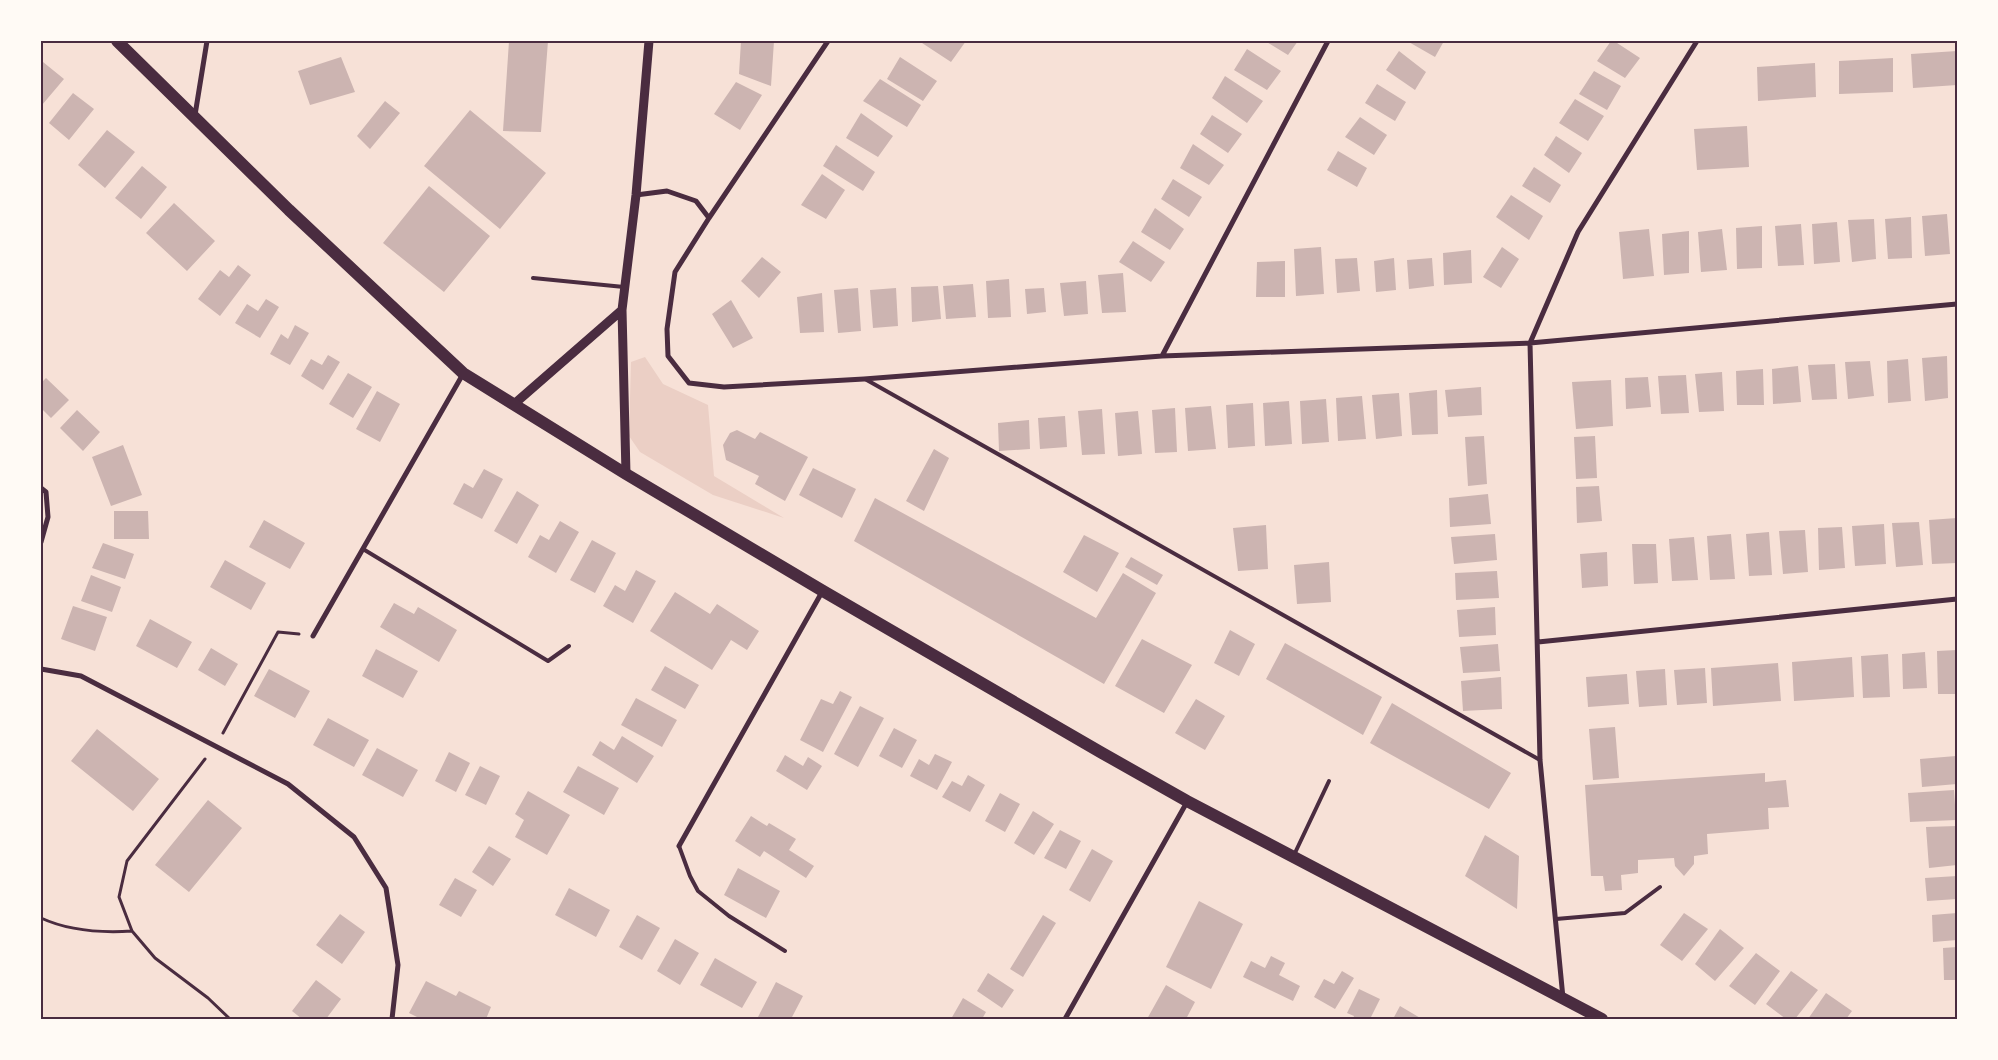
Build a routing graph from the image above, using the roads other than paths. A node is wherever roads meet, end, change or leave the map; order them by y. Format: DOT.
graph roads {
  1 [pos="117,41"];
  2 [pos="207,41"];
  3 [pos="649,41"];
  4 [pos="828,41"];
  5 [pos="1328,41"];
  6 [pos="1697,41"];
  7 [pos="194,118"];
  8 [pos="636,195"];
  9 [pos="709,218"];
  10 [pos="532,278"];
  11 [pos="624,287"];
  12 [pos="1957,304"];
  13 [pos="622,310"];
  14 [pos="1530,344"];
  15 [pos="1162,356"];
  16 [pos="463,373"];
  17 [pos="864,379"];
  18 [pos="513,404"];
  19 [pos="626,474"];
  20 [pos="41,488"];
  21 [pos="41,542"];
  22 [pos="363,548"];
  23 [pos="823,591"];
  24 [pos="1957,600"];
  25 [pos="313,636"];
  26 [pos="1538,642"];
  27 [pos="569,646"];
  28 [pos="41,669"];
  29 [pos="1540,760"];
  30 [pos="1329,781"];
  31 [pos="1187,801"];
  32 [pos="679,846"];
  33 [pos="1293,856"];
  34 [pos="1660,887"];
  35 [pos="1556,919"];
  36 [pos="785,951"];
  37 [pos="1563,998"];
  38 [pos="392,1019"];
  39 [pos="1065,1019"];
  40 [pos="1595,1019"];
  41 [pos="1602,1019"];
  1 -- 7 [label="main road"];
  2 -- 7 [label="street"];
  3 -- 8 [label="street"];
  4 -- 9 [label="street"];
  5 -- 15 [label="street"];
  6 -- 14 [label="street"];
  7 -- 16 [label="main road"];
  8 -- 9 [label="street"];
  8 -- 11 [label="street"];
  9 -- 17 [label="street"];
  10 -- 11 [label="lane"];
  11 -- 13 [label="street"];
  12 -- 14 [label="street"];
  13 -- 18 [label="street"];
  13 -- 19 [label="street"];
  14 -- 15 [label="street"];
  14 -- 26 [label="street"];
  15 -- 17 [label="street"];
  16 -- 18 [label="main road"];
  16 -- 22 [label="street"];
  17 -- 29 [label="lane"];
  18 -- 19 [label="main road"];
  19 -- 23 [label="main road"];
  20 -- 21 [label="street"];
  22 -- 25 [label="street"];
  22 -- 27 [label="lane"];
  23 -- 31 [label="main road"];
  23 -- 32 [label="street"];
  24 -- 26 [label="street"];
  26 -- 29 [label="street"];
  28 -- 38 [label="street"];
  29 -- 35 [label="street"];
  30 -- 33 [label="lane"];
  31 -- 33 [label="main road"];
  31 -- 39 [label="street"];
  32 -- 36 [label="lane"];
  33 -- 37 [label="main road"];
  34 -- 35 [label="lane"];
  35 -- 37 [label="street"];
  37 -- 40 [label="main road"];
  37 -- 41 [label="main road"];
}
